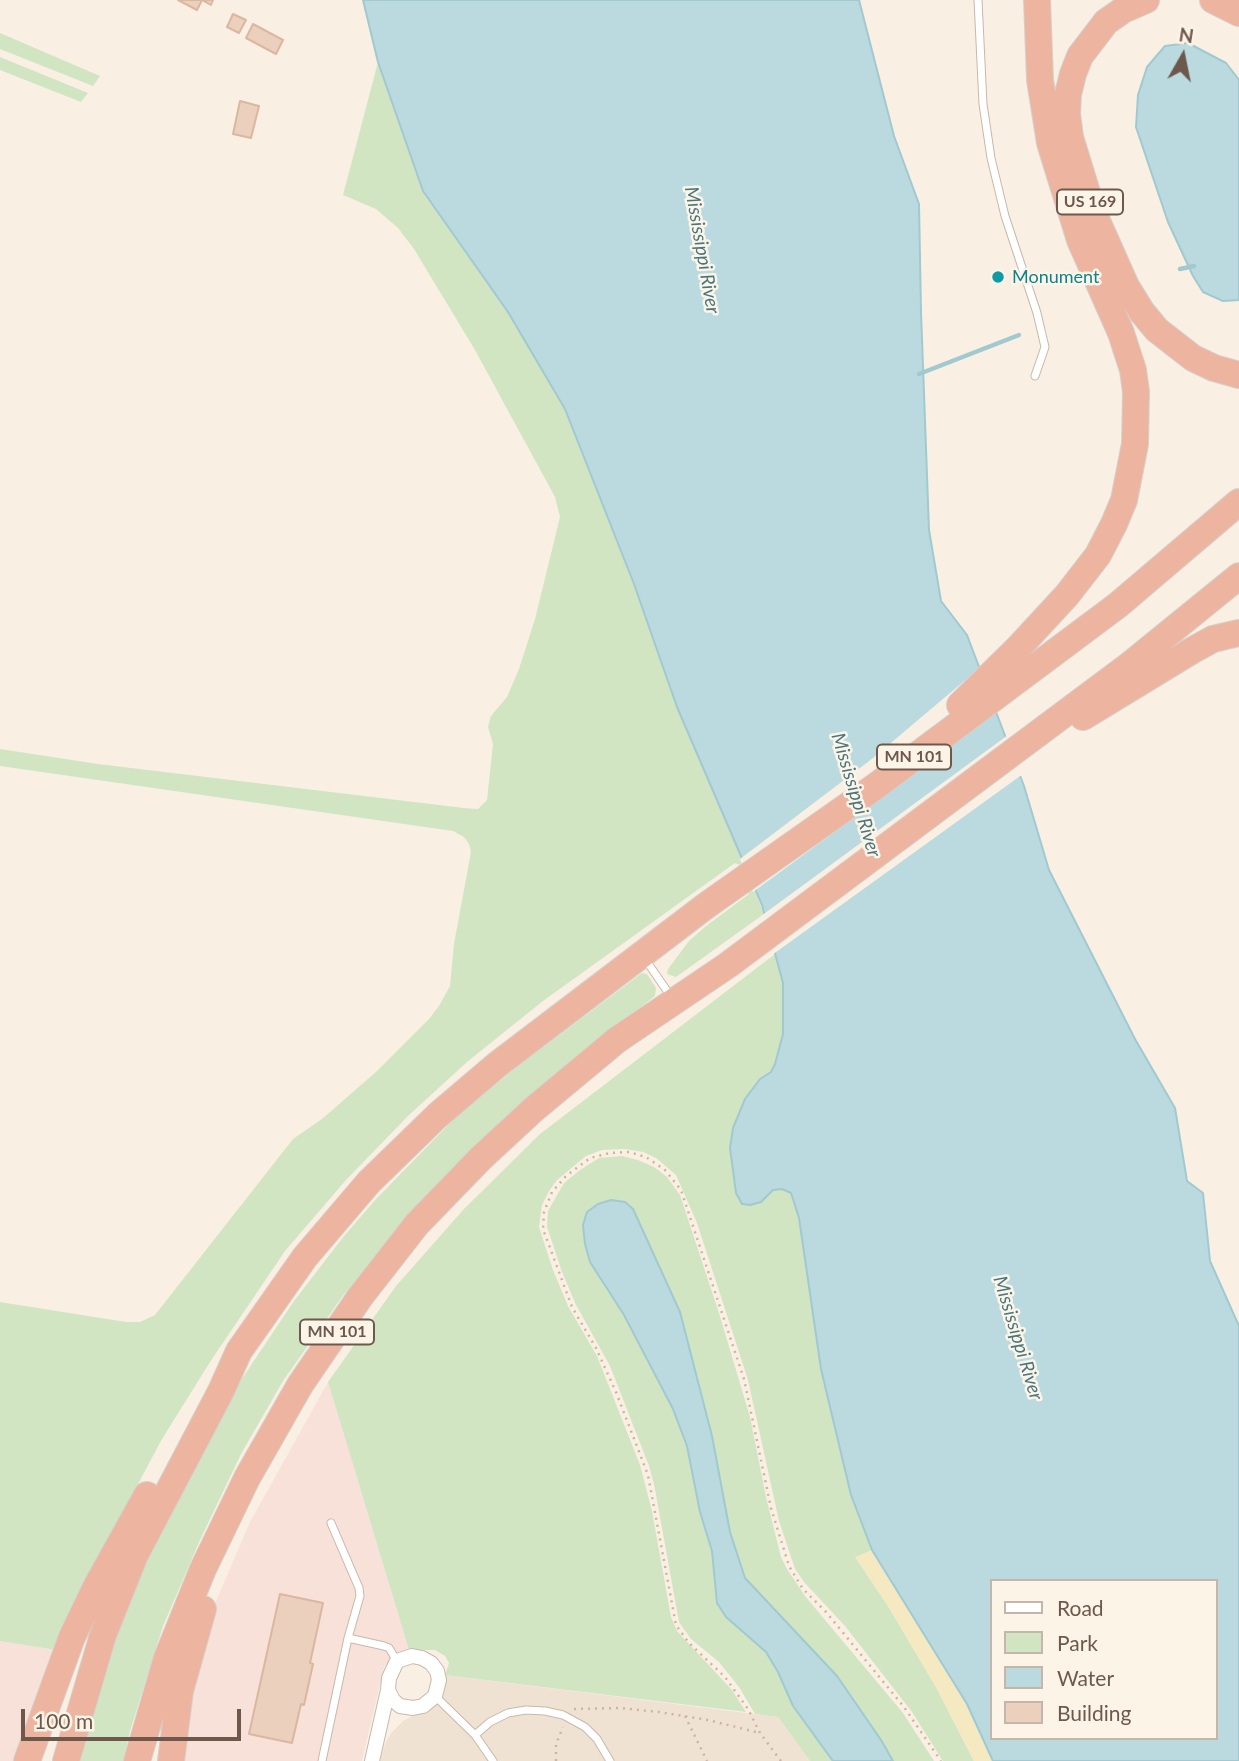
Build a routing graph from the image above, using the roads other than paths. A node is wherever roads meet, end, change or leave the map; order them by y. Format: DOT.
graph roads {
  1 [pos="978,0"];
  2 [pos="1037,0"];
  3 [pos="1146,0"];
  4 [pos="1213,0"];
  5 [pos="1239,13"];
  6 [pos="1239,375"];
  7 [pos="1035,376"];
  8 [pos="1239,502"];
  9 [pos="1239,576"];
  10 [pos="1239,633"];
  11 [pos="1131,677"];
  12 [pos="876,786"];
  13 [pos="642,955"];
  14 [pos="674,1001"];
  15 [pos="300,1385"];
  16 [pos="221,1391"];
  17 [pos="331,1524"];
  18 [pos="348,1638"];
  19 [pos="397,1661"];
  20 [pos="388,1690"];
  21 [pos="435,1696"];
  22 [pos="475,1735"];
  23 [pos="27,1761"];
  24 [pos="66,1761"];
  25 [pos="137,1761"];
  26 [pos="171,1761"];
  27 [pos="322,1761"];
  28 [pos="372,1761"];
  29 [pos="493,1761"];
  30 [pos="610,1761"];
  1 -- 7 [label="lane"];
  2 -- 12 [label="highway"];
  3 -- 6 [label="highway, US 169"];
  4 -- 5 [label="highway"];
  8 -- 12 [label="highway, MN 101"];
  9 -- 11 [label="highway"];
  10 -- 11 [label="highway"];
  11 -- 14 [label="highway, MN 101"];
  12 -- 13 [label="highway, MN 101"];
  13 -- 14 [label="lane"];
  13 -- 16 [label="highway, MN 101"];
  14 -- 15 [label="highway, MN 101"];
  15 -- 25 [label="highway, MN 101"];
  15 -- 26 [label="highway"];
  16 -- 23 [label="highway"];
  16 -- 24 [label="highway, MN 101"];
  17 -- 18 [label="lane"];
  18 -- 19 [label="lane"];
  18 -- 27 [label="lane"];
  19 -- 20 [label="street"];
  19 -- 21 [label="street"];
  20 -- 21 [label="street"];
  20 -- 28 [label="street"];
  21 -- 22 [label="lane"];
  22 -- 29 [label="lane"];
  22 -- 30 [label="lane"];
}
